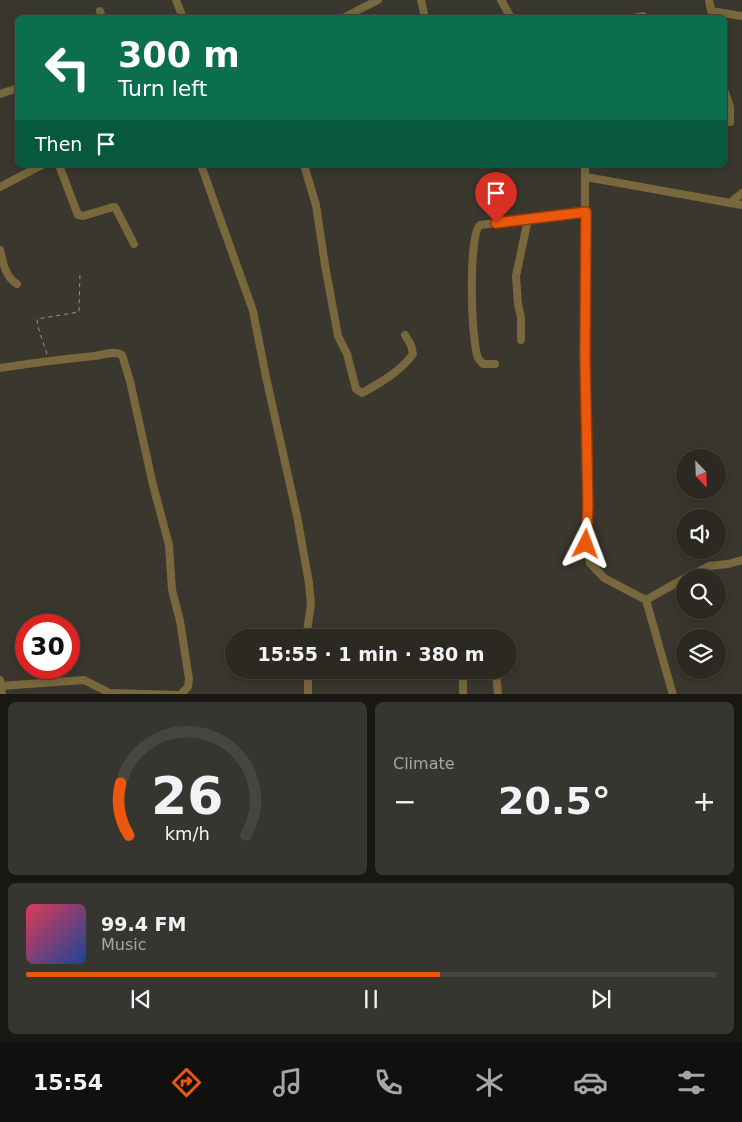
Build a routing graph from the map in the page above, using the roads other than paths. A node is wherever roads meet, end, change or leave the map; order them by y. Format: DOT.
graph roads {
  1 [pos="176,0"];
  2 [pos="378,0"];
  3 [pos="421,0"];
  4 [pos="500,0"];
  5 [pos="709,0"];
  6 [pos="361,8"];
  7 [pos="711,14"];
  8 [pos="182,15"];
  9 [pos="348,15"];
  10 [pos="362,15"];
  11 [pos="424,15"];
  12 [pos="508,15"];
  13 [pos="726,15"];
  14 [pos="727,15"];
  15 [pos="742,16"];
  16 [pos="15,89"];
  17 [pos="0,93"];
  18 [pos="727,98"];
  19 [pos="730,122"];
  20 [pos="38,167"];
  21 [pos="60,167"];
  22 [pos="202,167"];
  23 [pos="305,167"];
  24 [pos="585,167"];
  25 [pos="586,177"];
  26 [pos="0,187"];
  27 [pos="742,193"];
  28 [pos="730,204"];
  29 [pos="742,205"];
  30 [pos="586,212"];
  31 [pos="528,218"];
  32 [pos="134,244"];
  33 [pos="0,250"];
  34 [pos="17,284"];
  35 [pos="405,335"];
  36 [pos="521,340"];
  37 [pos="495,364"];
  38 [pos="0,368"];
  39 [pos="742,560"];
  40 [pos="703,569"];
  41 [pos="676,583"];
  42 [pos="646,600"];
  43 [pos="307,629"];
  44 [pos="308,679"];
  45 [pos="462,679"];
  46 [pos="497,679"];
  47 [pos="1,687"];
  48 [pos="178,694"];
  49 [pos="308,694"];
  50 [pos="463,694"];
  51 [pos="498,694"];
  52 [pos="673,694"];
  1 -- 8 [label="street"];
  2 -- 6 [label="street"];
  3 -- 11 [label="street"];
  4 -- 12 [label="street"];
  5 -- 7 [label="street"];
  6 -- 9 [label="street"];
  6 -- 10 [label="street"];
  7 -- 13 [label="street"];
  14 -- 15 [label="street"];
  16 -- 17 [label="street"];
  18 -- 19 [label="street"];
  20 -- 26 [label="street"];
  21 -- 32 [label="street"];
  22 -- 43 [label="street"];
  23 -- 35 [label="street"];
  24 -- 25 [label="street"];
  25 -- 28 [label="street"];
  25 -- 30 [label="street"];
  27 -- 28 [label="street"];
  28 -- 29 [label="street"];
  30 -- 31 [label="street"];
  30 -- 42 [label="street"];
  31 -- 36 [label="street"];
  31 -- 37 [label="street"];
  33 -- 34 [label="street"];
  38 -- 48 [label="street"];
  39 -- 40 [label="street"];
  41 -- 42 [label="street"];
  42 -- 52 [label="street"];
  44 -- 49 [label="street"];
  45 -- 50 [label="street"];
  46 -- 51 [label="street"];
  47 -- 48 [label="street"];
}
